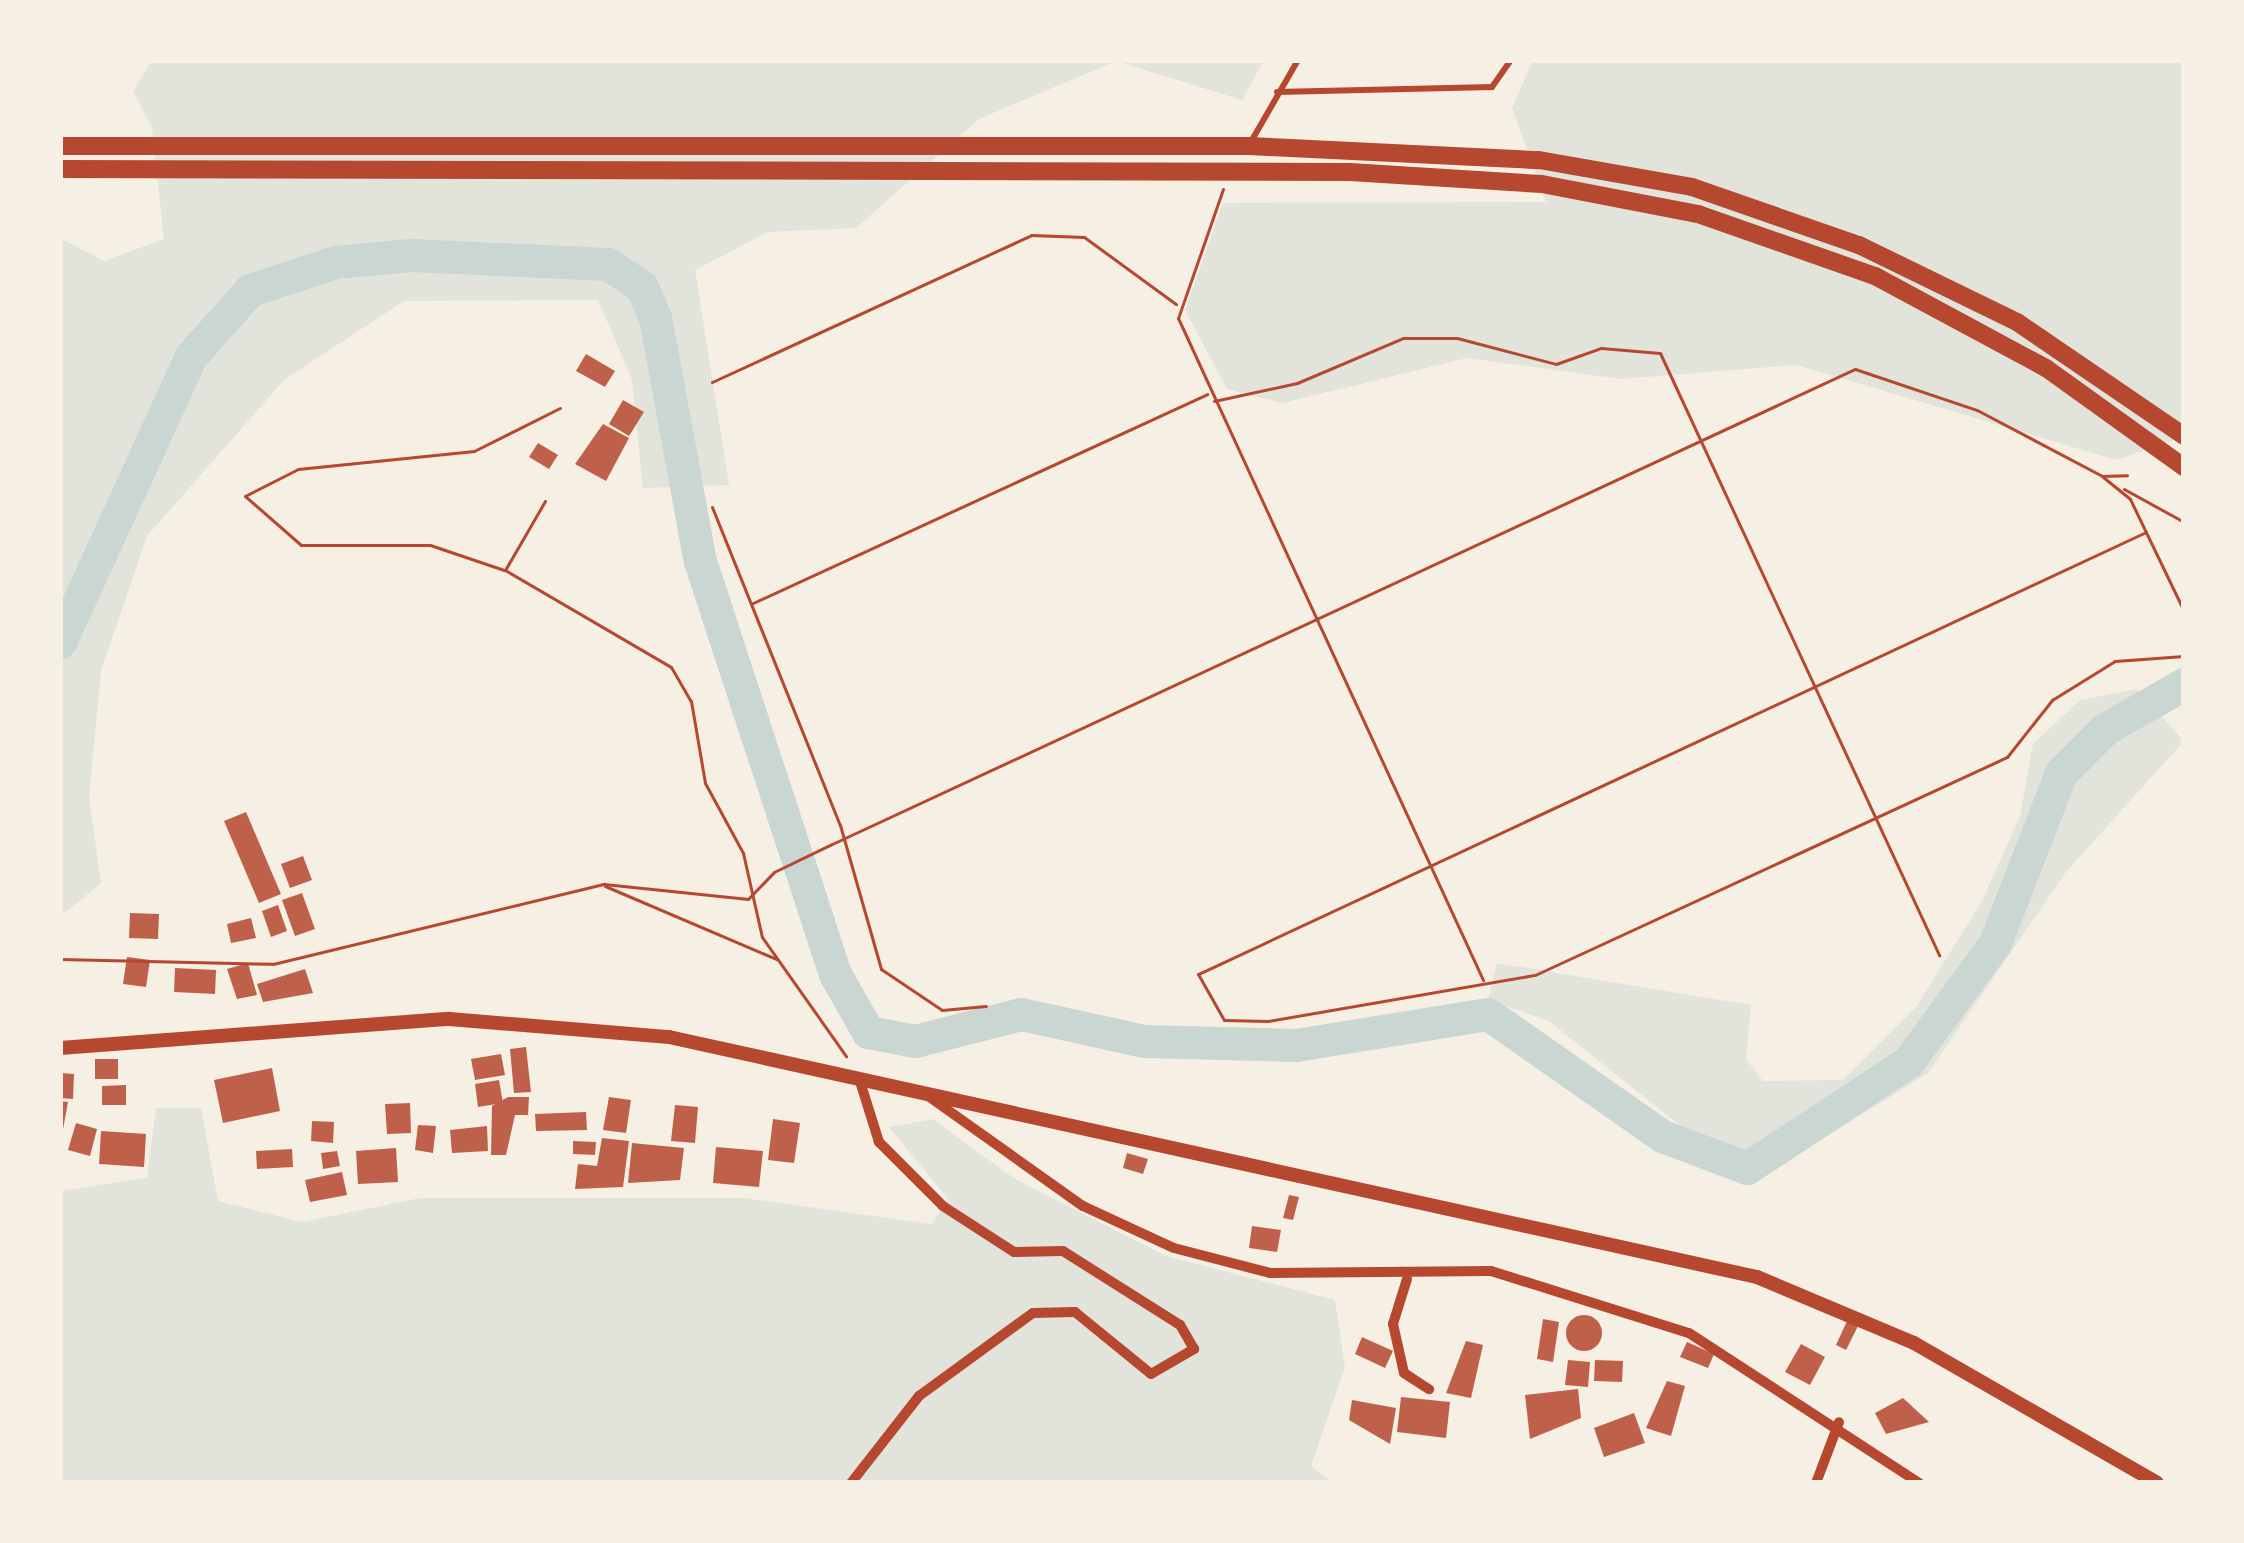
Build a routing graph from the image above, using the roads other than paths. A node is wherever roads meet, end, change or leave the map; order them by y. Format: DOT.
graph roads {
  1 [pos="1298,60"];
  2 [pos="1510,60"];
  3 [pos="1277,92"];
  4 [pos="60,146"];
  5 [pos="1249,146"];
  6 [pos="60,169"];
  7 [pos="2184,436"];
  8 [pos="2184,467"];
  9 [pos="60,1048"];
  10 [pos="860,1078"];
  11 [pos="924,1093"];
  12 [pos="1407,1279"];
  13 [pos="1429,1389"];
  14 [pos="1839,1422"];
  15 [pos="851,1483"];
  16 [pos="1816,1483"];
  17 [pos="1919,1483"];
  18 [pos="2157,1483"];
  1 -- 3 [label="lane"];
  2 -- 3 [label="lane"];
  3 -- 5 [label="lane"];
  4 -- 5 [label="main road"];
  5 -- 7 [label="main road"];
  6 -- 8 [label="main road"];
  9 -- 10 [label="street"];
  10 -- 11 [label="street"];
  10 -- 15 [label="street"];
  11 -- 12 [label="street"];
  11 -- 18 [label="street"];
  12 -- 13 [label="street"];
  12 -- 14 [label="street"];
  14 -- 16 [label="street"];
  14 -- 17 [label="street"];
}
